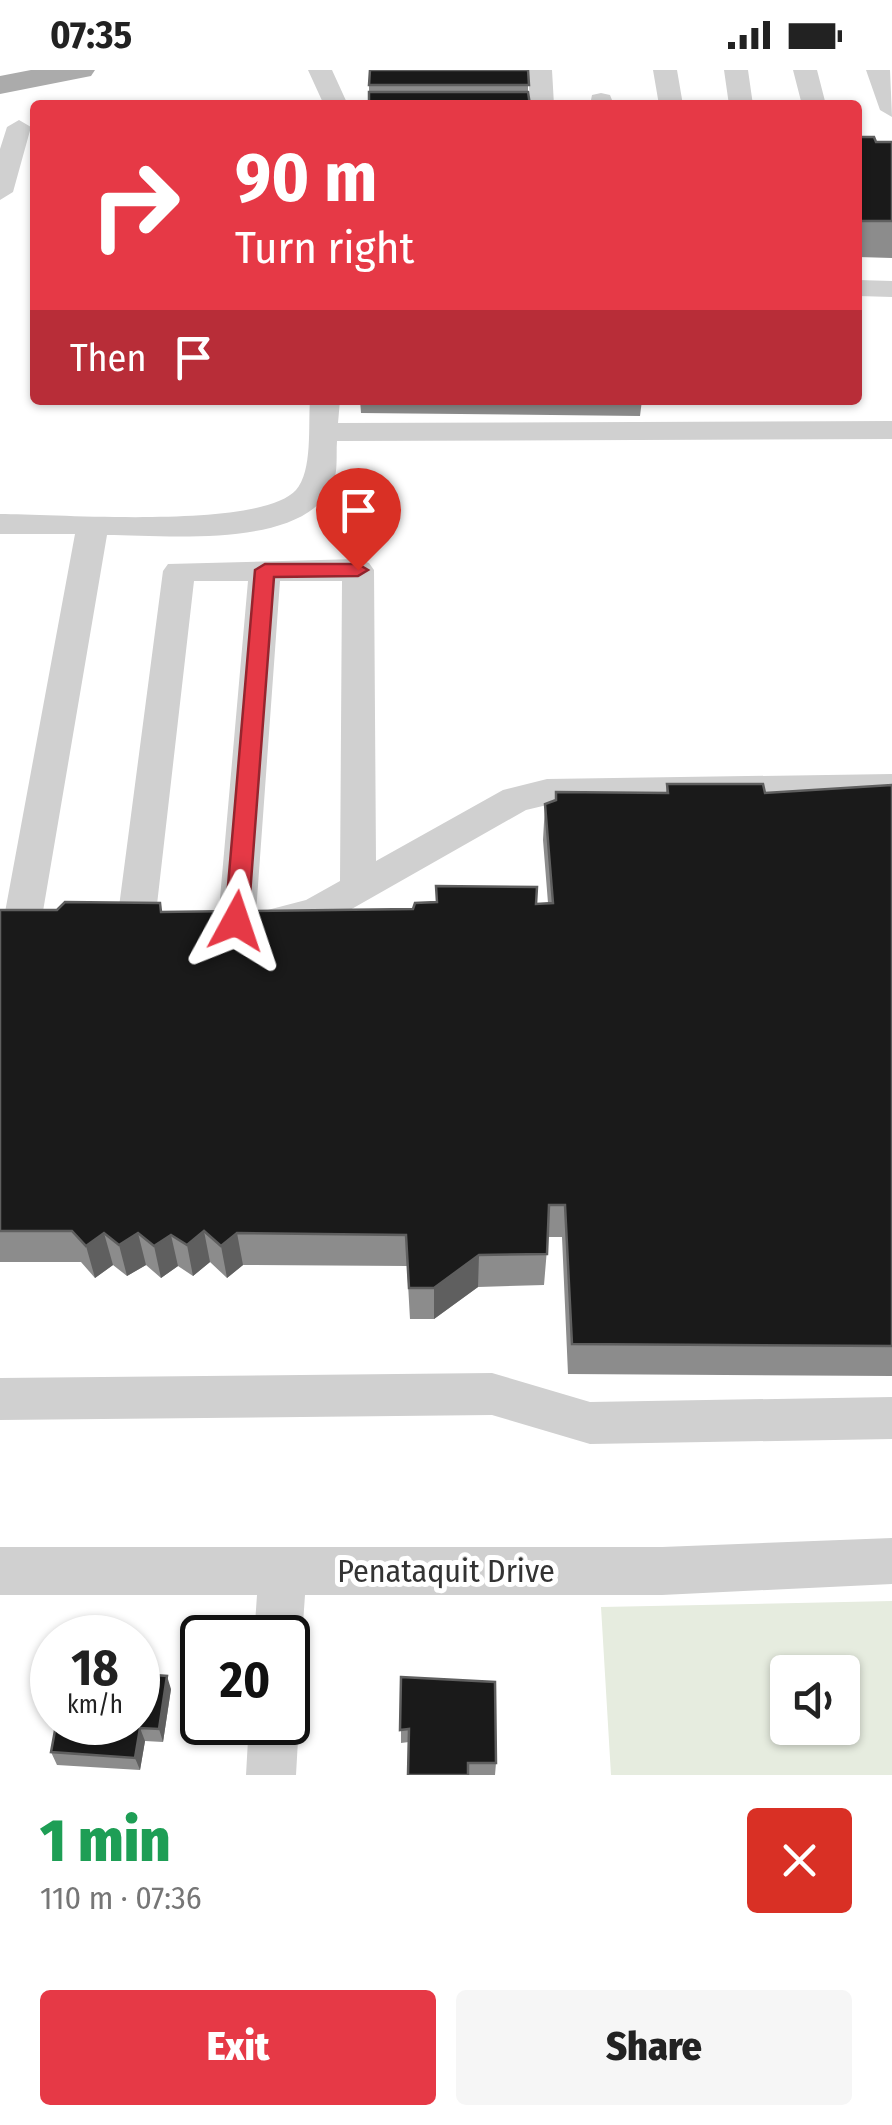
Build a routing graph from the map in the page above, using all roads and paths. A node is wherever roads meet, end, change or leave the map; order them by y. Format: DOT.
graph roads {
  1 [pos="80,70"];
  2 [pos="321,70"];
  3 [pos="540,70"];
  4 [pos="665,70"];
  5 [pos="736,70"];
  6 [pos="805,70"];
  7 [pos="878,70"];
  8 [pos="0,85"];
  9 [pos="334,100"];
  10 [pos="542,100"];
  11 [pos="670,100"];
  12 [pos="741,100"];
  13 [pos="813,100"];
  14 [pos="892,110"];
  15 [pos="18,127"];
  16 [pos="0,192"];
  17 [pos="862,264"];
  18 [pos="892,264"];
  19 [pos="862,288"];
  20 [pos="892,289"];
  21 [pos="325,405"];
  22 [pos="711,405"];
  23 [pos="892,430"];
  24 [pos="716,431"];
  25 [pos="324,432"];
  26 [pos="0,524"];
  27 [pos="93,524"];
  28 [pos="183,525"];
  29 [pos="179,570"];
  30 [pos="265,570"];
  31 [pos="892,786"];
  32 [pos="358,888"];
  33 [pos="186,921"];
  34 [pos="98,922"];
  35 [pos="11,923"];
  36 [pos="60,923"];
  37 [pos="0,1398"];
  38 [pos="892,1418"];
  39 [pos="892,1561"];
  40 [pos="0,1571"];
  41 [pos="282,1571"];
  42 [pos="279,1615"];
  43 [pos="273,1745"];
  44 [pos="271,1775"];
  1 -- 8 [label="main road"];
  2 -- 9 [label="street"];
  3 -- 10 [label="street"];
  4 -- 11 [label="street"];
  5 -- 12 [label="street"];
  6 -- 13 [label="street"];
  7 -- 14 [label="street"];
  15 -- 16 [label="street"];
  17 -- 18 [label="street"];
  19 -- 20 [label="street"];
  21 -- 25 [label="street"];
  22 -- 24 [label="street"];
  23 -- 24 [label="street"];
  24 -- 25 [label="street"];
  25 -- 28 [label="street"];
  26 -- 27 [label="street"];
  27 -- 28 [label="street"];
  27 -- 35 [label="street"];
  28 -- 29 [label="street"];
  29 -- 30 [label="street"];
  29 -- 33 [label="street"];
  30 -- 32 [label="street"];
  30 -- 33 [label="street"];
  31 -- 32 [label="street"];
  32 -- 33 [label="street"];
  33 -- 34 [label="street"];
  35 -- 36 [label="street"];
  37 -- 38 [label="street"];
  39 -- 41 [label="street, Penataquit Drive"];
  40 -- 41 [label="street, Penataquit Drive"];
  41 -- 42 [label="street"];
  43 -- 44 [label="street"];
}
